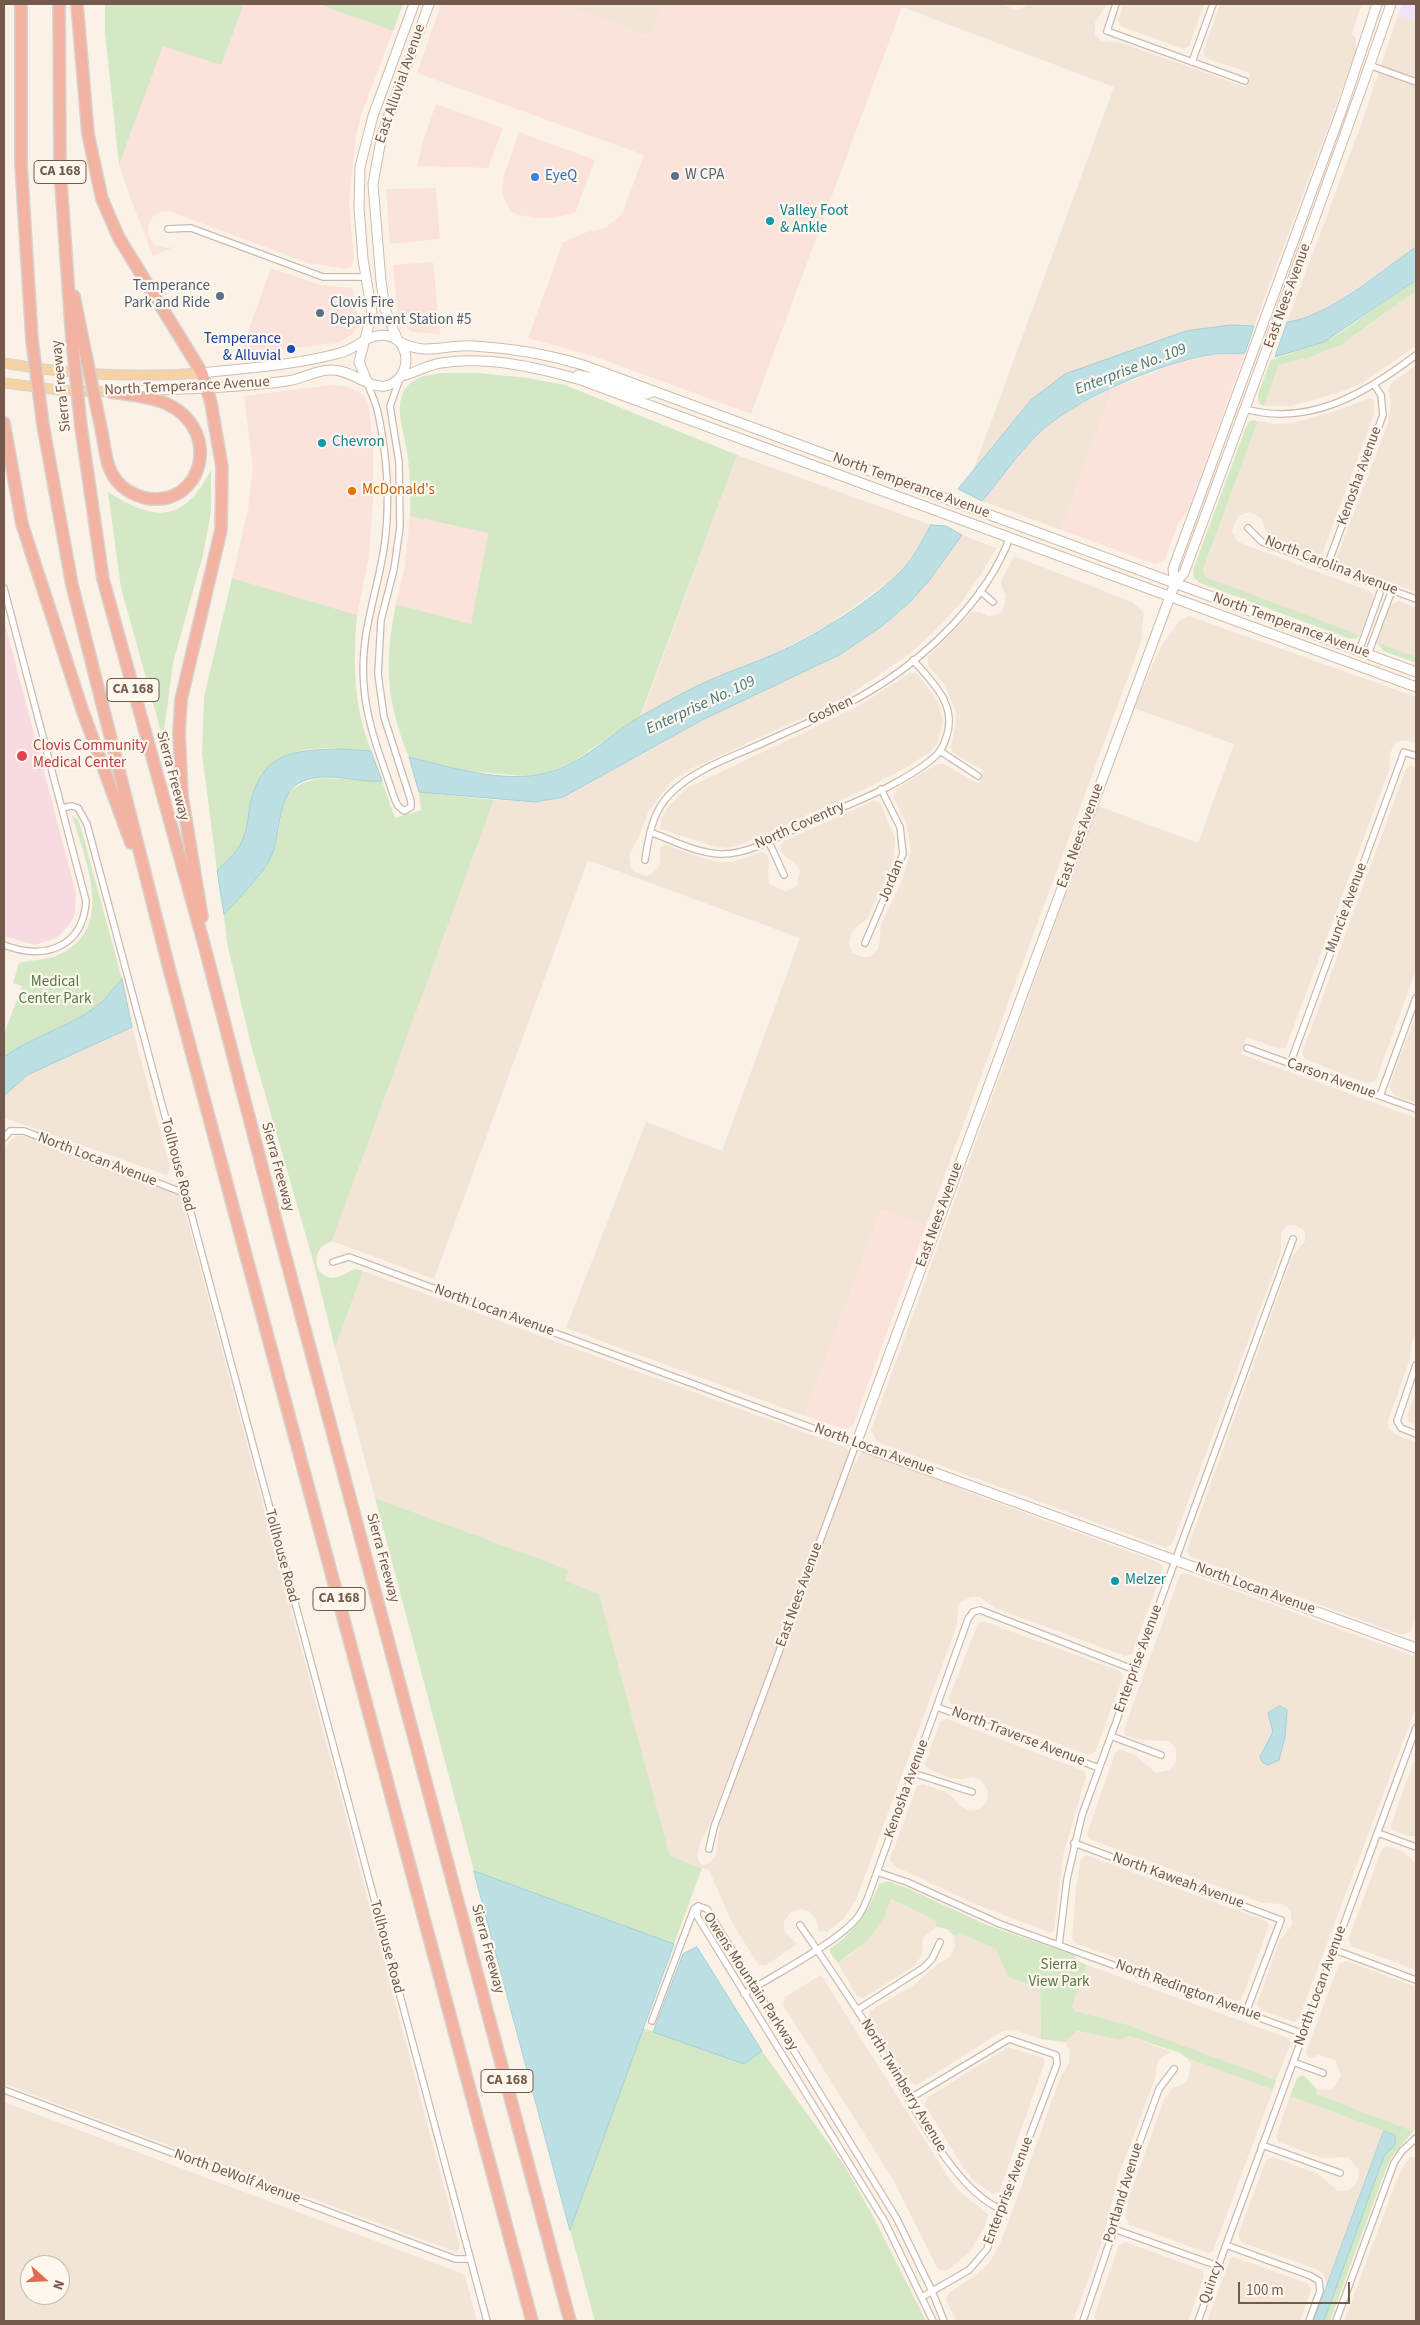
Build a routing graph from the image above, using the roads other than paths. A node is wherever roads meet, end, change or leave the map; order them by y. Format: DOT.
graph roads {
  1 [pos="21,4"];
  2 [pos="60,4"];
  3 [pos="77,4"];
  4 [pos="414,4"];
  5 [pos="429,4"];
  6 [pos="1116,4"];
  7 [pos="1213,4"];
  8 [pos="1379,4"];
  9 [pos="1391,4"];
  10 [pos="1192,62"];
  11 [pos="1369,65"];
  12 [pos="1245,81"];
  13 [pos="1416,82"];
  14 [pos="168,229"];
  15 [pos="365,277"];
  16 [pos="77,340"];
  17 [pos="365,340"];
  18 [pos="398,341"];
  19 [pos="1416,355"];
  20 [pos="4,363"];
  21 [pos="202,373"];
  22 [pos="561,374"];
  23 [pos="401,376"];
  24 [pos="367,381"];
  25 [pos="4,383"];
  26 [pos="1375,386"];
  27 [pos="207,387"];
  28 [pos="654,390"];
  29 [pos="110,392"];
  30 [pos="1245,409"];
  31 [pos="4,423"];
  32 [pos="1248,528"];
  33 [pos="1010,537"];
  34 [pos="1326,566"];
  35 [pos="1175,583"];
  36 [pos="1382,587"];
  37 [pos="4,588"];
  38 [pos="1392,590"];
  39 [pos="980,591"];
  40 [pos="1170,596"];
  41 [pos="1416,599"];
  42 [pos="993,602"];
  43 [pos="1358,651"];
  44 [pos="1368,654"];
  45 [pos="913,660"];
  46 [pos="1416,672"];
  47 [pos="1416,687"];
  48 [pos="940,751"];
  49 [pos="1416,756"];
  50 [pos="978,776"];
  51 [pos="881,789"];
  52 [pos="62,808"];
  53 [pos="650,832"];
  54 [pos="768,840"];
  55 [pos="645,860"];
  56 [pos="784,875"];
  57 [pos="146,877"];
  58 [pos="865,943"];
  59 [pos="4,945"];
  60 [pos="205,948"];
  61 [pos="1416,998"];
  62 [pos="1247,1048"];
  63 [pos="1290,1064"];
  64 [pos="1380,1096"];
  65 [pos="1416,1110"];
  66 [pos="4,1138"];
  67 [pos="184,1193"];
  68 [pos="1293,1239"];
  69 [pos="333,1262"];
  70 [pos="1416,1365"];
  71 [pos="1416,1434"];
  72 [pos="856,1444"];
  73 [pos="1176,1560"];
  74 [pos="1416,1647"];
  75 [pos="1135,1670"];
  76 [pos="937,1707"];
  77 [pos="1416,1728"];
  78 [pos="1111,1736"];
  79 [pos="1161,1755"];
  80 [pos="1099,1768"];
  81 [pos="913,1772"];
  82 [pos="972,1792"];
  83 [pos="1378,1833"];
  84 [pos="1074,1843"];
  85 [pos="1416,1847"];
  86 [pos="709,1849"];
  87 [pos="877,1872"];
  88 [pos="698,1906"];
  89 [pos="800,1925"];
  90 [pos="940,1942"];
  91 [pos="1059,1945"];
  92 [pos="816,1949"];
  93 [pos="1334,1950"];
  94 [pos="1416,1980"];
  95 [pos="754,1988"];
  96 [pos="744,1994"];
  97 [pos="857,2010"];
  98 [pos="1246,2012"];
  99 [pos="652,2021"];
  100 [pos="1304,2034"];
  101 [pos="1294,2062"];
  102 [pos="1174,2069"];
  103 [pos="1324,2073"];
  104 [pos="4,2090"];
  105 [pos="910,2099"];
  106 [pos="1416,2140"];
  107 [pos="1262,2145"];
  108 [pos="1340,2173"];
  109 [pos="1003,2210"];
  110 [pos="1114,2229"];
  111 [pos="1226,2245"];
  112 [pos="470,2259"];
  113 [pos="1218,2266"];
  114 [pos="932,2291"];
  115 [pos="922,2297"];
  116 [pos="487,2321"];
  117 [pos="532,2321"];
  118 [pos="570,2321"];
  119 [pos="933,2321"];
  120 [pos="944,2321"];
  121 [pos="1083,2321"];
  122 [pos="1198,2321"];
  123 [pos="1308,2321"];
  124 [pos="1336,2321"];
  1 -- 57 [label="highway, Sierra Freeway / CA 168, bridge"];
  2 -- 16 [label="highway, CA 168"];
  3 -- 21 [label="highway"];
  4 -- 15 [label="main road, East Alluvial Avenue"];
  5 -- 18 [label="main road, East Alluvial Avenue"];
  6 -- 10 [label="street"];
  7 -- 10 [label="street"];
  8 -- 11 [label="main road"];
  8 -- 35 [label="main road, East Nees Avenue"];
  9 -- 11 [label="main road, East Nees Avenue"];
  10 -- 12 [label="street"];
  11 -- 13 [label="street"];
  11 -- 30 [label="main road, East Nees Avenue"];
  14 -- 15 [label="street"];
  15 -- 17 [label="main road, East Alluvial Avenue"];
  16 -- 29 [label="highway, bridge"];
  16 -- 60 [label="highway, Sierra Freeway / CA 168, bridge"];
  17 -- 18 [label="main road"];
  17 -- 21 [label="main road, North Temperance Avenue"];
  17 -- 24 [label="main road"];
  18 -- 23 [label="main road"];
  18 -- 28 [label="main road, North Temperance Avenue"];
  19 -- 26 [label="street"];
  20 -- 21 [label="main road, North Temperance Avenue"];
  21 -- 27 [label="highway"];
  22 -- 23 [label="main road, North Temperance Avenue"];
  22 -- 28 [label="main road"];
  22 -- 33 [label="main road, North Temperance Avenue"];
  23 -- 24 [label="main road"];
  23 -- 24 [label="street"];
  24 -- 27 [label="main road, North Temperance Avenue"];
  25 -- 29 [label="main road, North Temperance Avenue"];
  26 -- 30 [label="street"];
  26 -- 34 [label="street, Kenosha Avenue"];
  27 -- 29 [label="main road, North Temperance Avenue"];
  27 -- 60 [label="highway"];
  28 -- 35 [label="main road, North Temperance Avenue"];
  30 -- 35 [label="main road, East Nees Avenue"];
  31 -- 57 [label="highway"];
  32 -- 34 [label="street, North Carolina Avenue"];
  33 -- 39 [label="street, Goshen"];
  33 -- 40 [label="main road, North Temperance Avenue"];
  34 -- 36 [label="street, North Carolina Avenue"];
  35 -- 40 [label="main road, East Nees Avenue"];
  35 -- 43 [label="main road, North Temperance Avenue"];
  36 -- 38 [label="street, North Carolina Avenue"];
  36 -- 43 [label="street"];
  37 -- 52 [label="street"];
  38 -- 41 [label="street, North Carolina Avenue"];
  38 -- 44 [label="street"];
  39 -- 42 [label="street"];
  39 -- 45 [label="street, Goshen"];
  40 -- 47 [label="main road, North Temperance Avenue"];
  40 -- 72 [label="main road, East Nees Avenue"];
  43 -- 44 [label="main road, North Temperance Avenue"];
  44 -- 46 [label="main road, North Temperance Avenue"];
  45 -- 48 [label="street"];
  45 -- 53 [label="street, Goshen"];
  48 -- 50 [label="street"];
  48 -- 51 [label="street, North Coventry"];
  49 -- 63 [label="street, Muncie Avenue"];
  51 -- 54 [label="street, North Coventry"];
  51 -- 58 [label="street, Jordan"];
  52 -- 59 [label="street"];
  52 -- 67 [label="street, Tollhouse Road"];
  53 -- 54 [label="street, North Coventry"];
  53 -- 55 [label="street, Goshen"];
  54 -- 56 [label="street"];
  57 -- 117 [label="highway, Sierra Freeway / CA 168"];
  60 -- 118 [label="highway, Sierra Freeway / CA 168"];
  61 -- 64 [label="street"];
  62 -- 63 [label="street, Carson Avenue"];
  63 -- 64 [label="street, Carson Avenue"];
  64 -- 65 [label="street, Carson Avenue"];
  66 -- 67 [label="street, North Locan Avenue"];
  67 -- 112 [label="street, Tollhouse Road"];
  68 -- 73 [label="street, Enterprise Avenue"];
  69 -- 72 [label="street, North Locan Avenue"];
  70 -- 71 [label="street"];
  72 -- 73 [label="main road, North Locan Avenue"];
  72 -- 86 [label="street, East Nees Avenue"];
  73 -- 74 [label="main road, North Locan Avenue"];
  73 -- 75 [label="street, Enterprise Avenue"];
  75 -- 76 [label="street, Kenosha Avenue"];
  75 -- 78 [label="street, Enterprise Avenue"];
  76 -- 80 [label="street, North Traverse Avenue"];
  76 -- 81 [label="street, Kenosha Avenue"];
  77 -- 83 [label="street, North Locan Avenue"];
  78 -- 79 [label="street"];
  78 -- 80 [label="street, Enterprise Avenue"];
  80 -- 84 [label="street, Enterprise Avenue"];
  81 -- 82 [label="street"];
  81 -- 87 [label="street, Kenosha Avenue"];
  83 -- 85 [label="street"];
  83 -- 93 [label="street, North Locan Avenue"];
  84 -- 91 [label="street, Enterprise Avenue"];
  84 -- 98 [label="street, North Kaweah Avenue"];
  87 -- 91 [label="street, North Redington Avenue"];
  87 -- 92 [label="street, Kenosha Avenue"];
  88 -- 95 [label="street, Owens Mountain Parkway"];
  88 -- 96 [label="street, Owens Mountain Parkway"];
  88 -- 99 [label="street"];
  89 -- 92 [label="street"];
  90 -- 97 [label="street"];
  91 -- 98 [label="street, North Redington Avenue"];
  92 -- 95 [label="street, Kenosha Avenue"];
  92 -- 97 [label="street, North Twinberry Avenue"];
  93 -- 94 [label="street"];
  93 -- 100 [label="street, North Locan Avenue"];
  95 -- 96 [label="street, Kenosha Avenue"];
  95 -- 114 [label="street, Owens Mountain Parkway"];
  96 -- 115 [label="street, Owens Mountain Parkway"];
  97 -- 105 [label="street, North Twinberry Avenue"];
  98 -- 100 [label="street, North Redington Avenue"];
  100 -- 101 [label="street, North Locan Avenue"];
  101 -- 103 [label="street"];
  101 -- 107 [label="street, North Locan Avenue"];
  102 -- 110 [label="street, Portland Avenue"];
  104 -- 112 [label="street, North DeWolf Avenue"];
  105 -- 109 [label="street, North Twinberry Avenue"];
  105 -- 109 [label="street, Enterprise Avenue"];
  106 -- 124 [label="street"];
  107 -- 108 [label="street"];
  107 -- 111 [label="street, North Locan Avenue"];
  109 -- 114 [label="street, Enterprise Avenue"];
  110 -- 113 [label="street"];
  110 -- 121 [label="street, Portland Avenue"];
  111 -- 113 [label="street, Quincy"];
  111 -- 123 [label="street"];
  112 -- 116 [label="street, Tollhouse Road"];
  113 -- 122 [label="street, Quincy"];
  114 -- 115 [label="street, Enterprise Avenue"];
  114 -- 120 [label="street, Owens Mountain Parkway"];
  115 -- 119 [label="street, Owens Mountain Parkway"];
}
